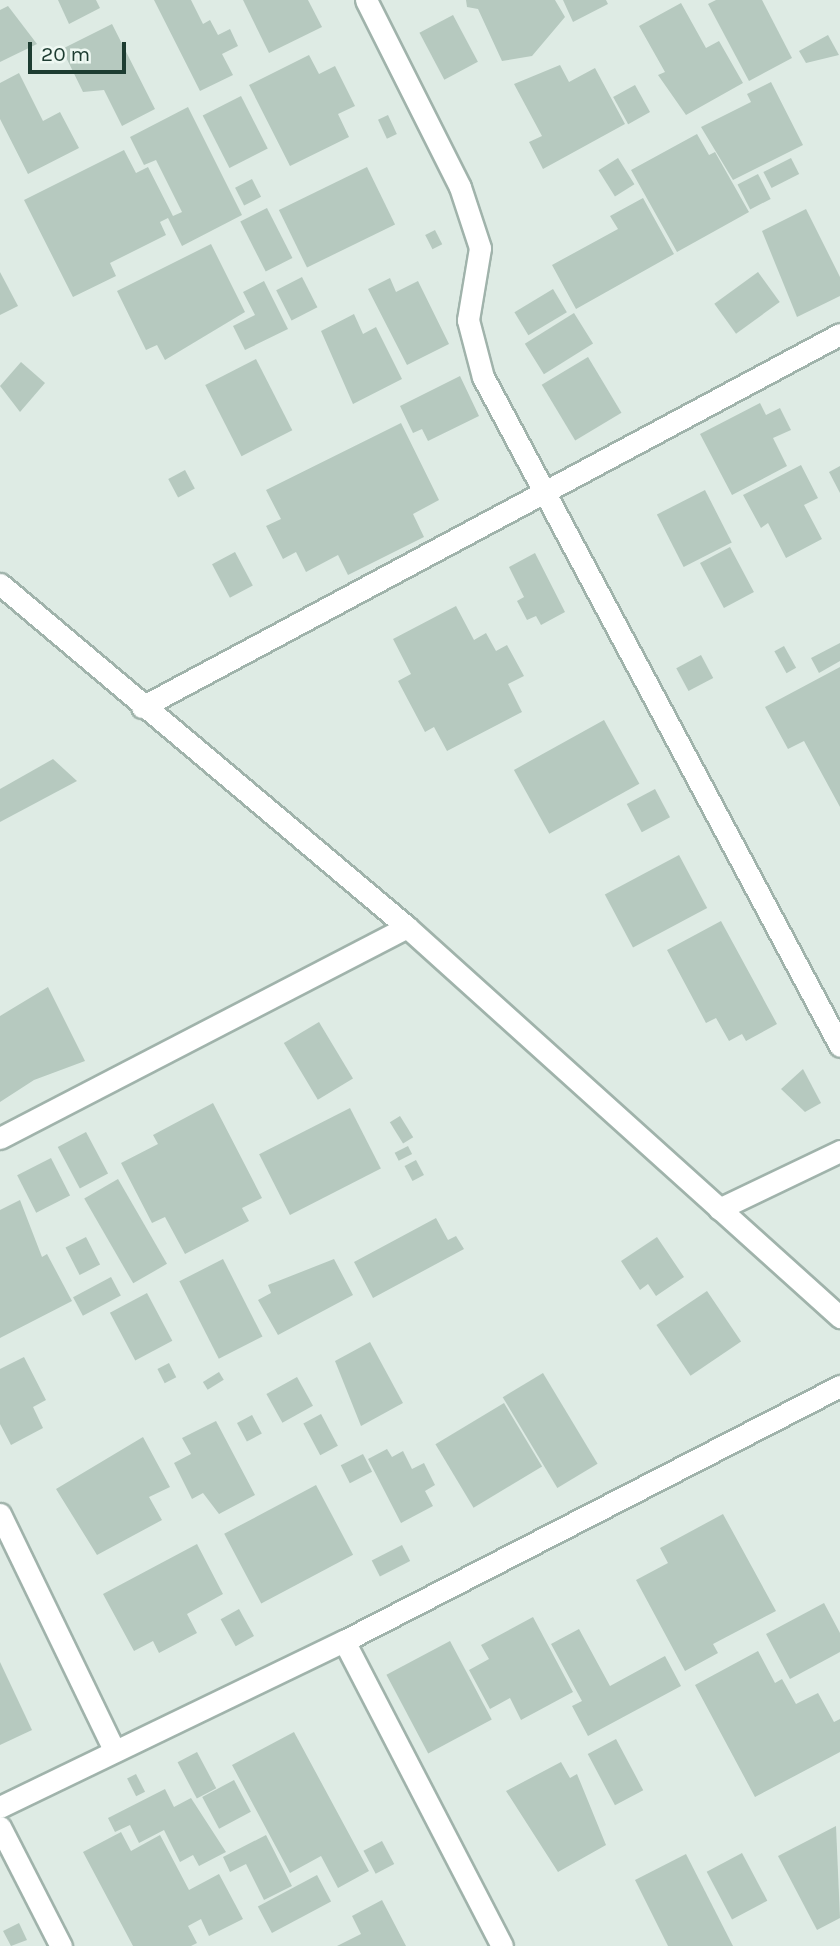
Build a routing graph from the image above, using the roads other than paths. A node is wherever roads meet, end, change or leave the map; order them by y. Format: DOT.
graph roads {
  1 [pos="366,0"];
  2 [pos="840,334"];
  3 [pos="548,491"];
  4 [pos="0,584"];
  5 [pos="142,707"];
  6 [pos="407,927"];
  7 [pos="840,1046"];
  8 [pos="0,1138"];
  9 [pos="840,1151"];
  10 [pos="719,1209"];
  11 [pos="840,1317"];
  12 [pos="840,1386"];
  13 [pos="0,1514"];
  14 [pos="344,1641"];
  15 [pos="113,1748"];
  16 [pos="0,1807"];
  17 [pos="0,1827"];
  18 [pos="61,1946"];
  19 [pos="502,1946"];
  1 -- 3 [label="street"];
  2 -- 3 [label="street"];
  3 -- 5 [label="street"];
  3 -- 7 [label="street"];
  4 -- 5 [label="street"];
  5 -- 6 [label="street"];
  6 -- 8 [label="street"];
  6 -- 10 [label="street"];
  9 -- 10 [label="street"];
  10 -- 11 [label="street"];
  12 -- 14 [label="street"];
  13 -- 15 [label="street"];
  14 -- 15 [label="street"];
  14 -- 19 [label="street"];
  15 -- 16 [label="street"];
  17 -- 18 [label="street"];
}
